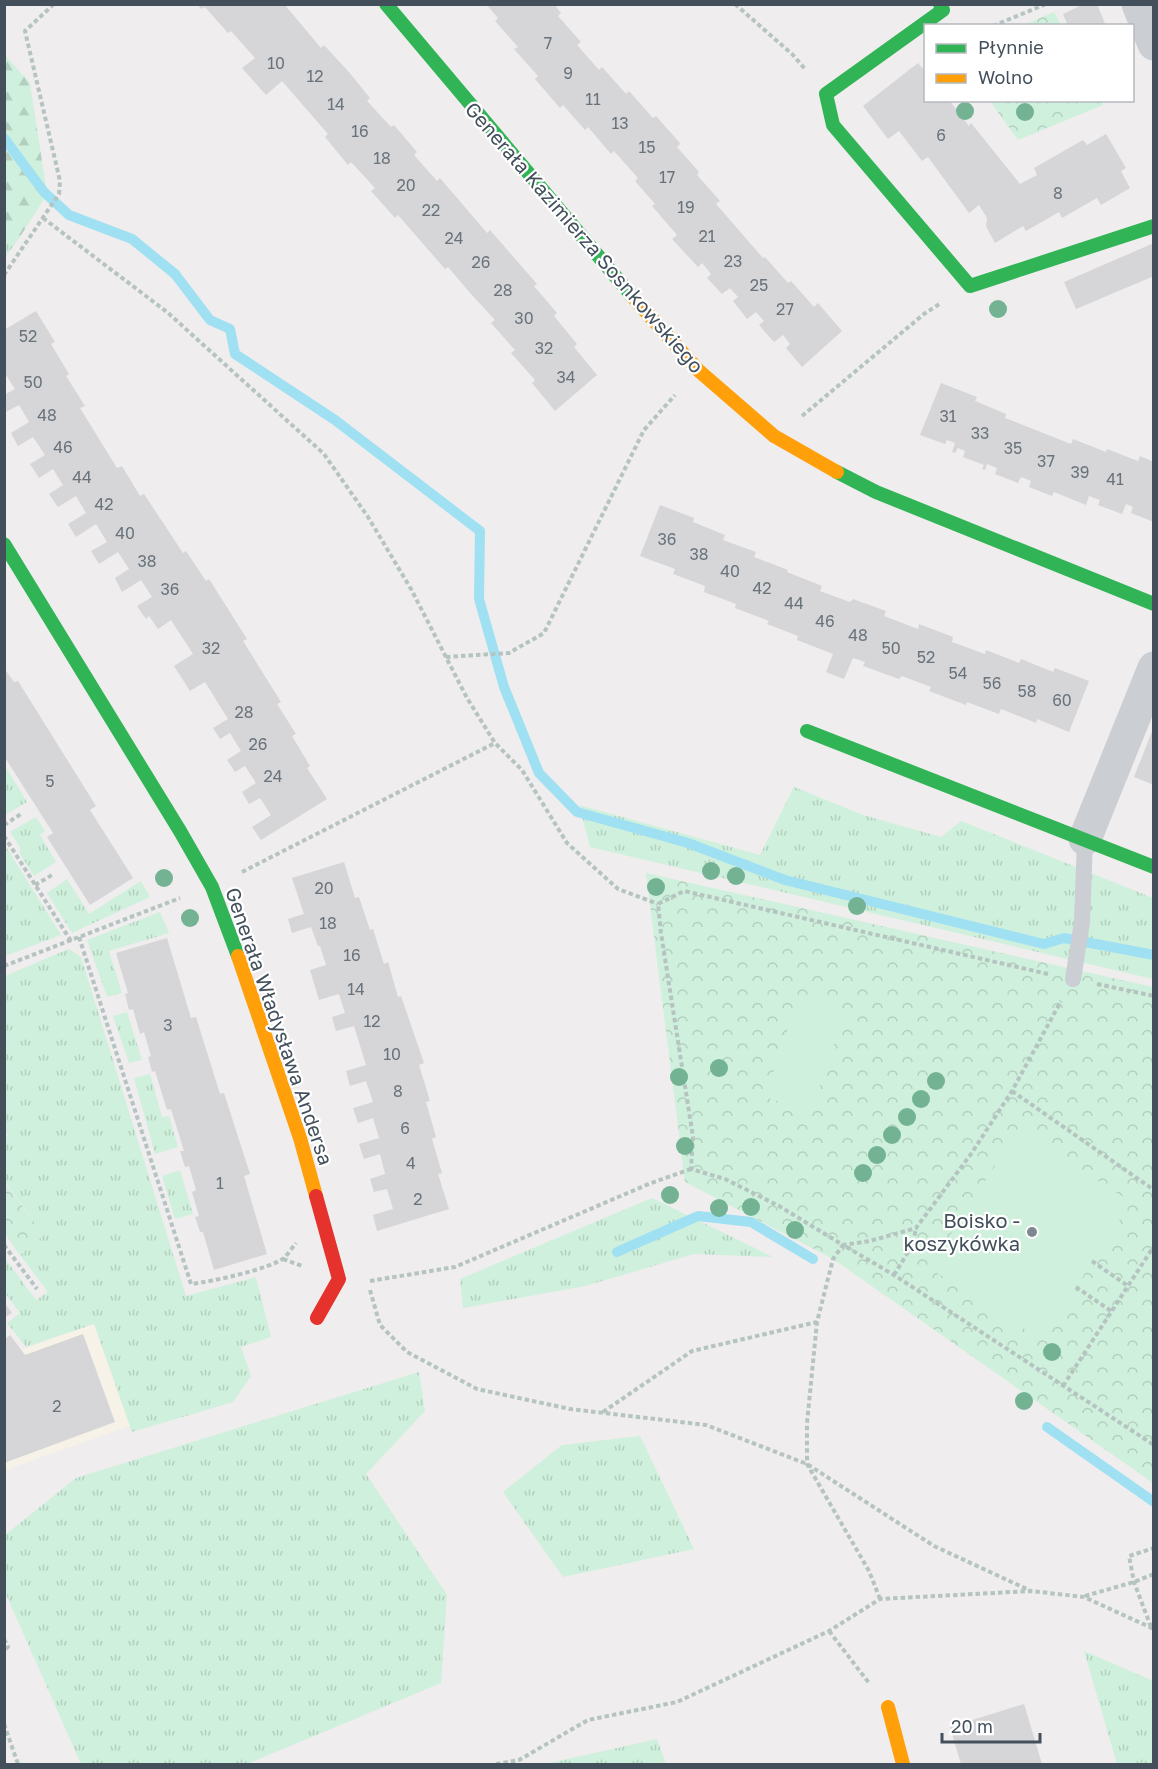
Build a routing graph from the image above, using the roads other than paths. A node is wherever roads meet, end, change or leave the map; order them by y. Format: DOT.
graph roads {
  1 [pos="940,4"];
  2 [pos="1138,4"];
  3 [pos="389,9"];
  4 [pos="1154,44"];
  5 [pos="1154,226"];
  6 [pos="4,544"];
  7 [pos="1154,604"];
  8 [pos="1154,668"];
  9 [pos="807,731"];
  10 [pos="1085,839"];
  11 [pos="1154,867"];
  12 [pos="1073,979"];
  13 [pos="317,1318"];
  14 [pos="888,1707"];
  15 [pos="903,1764"];
  1 -- 5 [label="street"];
  2 -- 4 [label="street"];
  3 -- 7 [label="street, Generała Kazimierza Sosnkowskiego"];
  6 -- 13 [label="street, Generała Władysława Andersa"];
  8 -- 10 [label="street"];
  9 -- 10 [label="street"];
  10 -- 11 [label="street"];
  10 -- 12 [label="lane"];
  14 -- 15 [label="street"];
}
